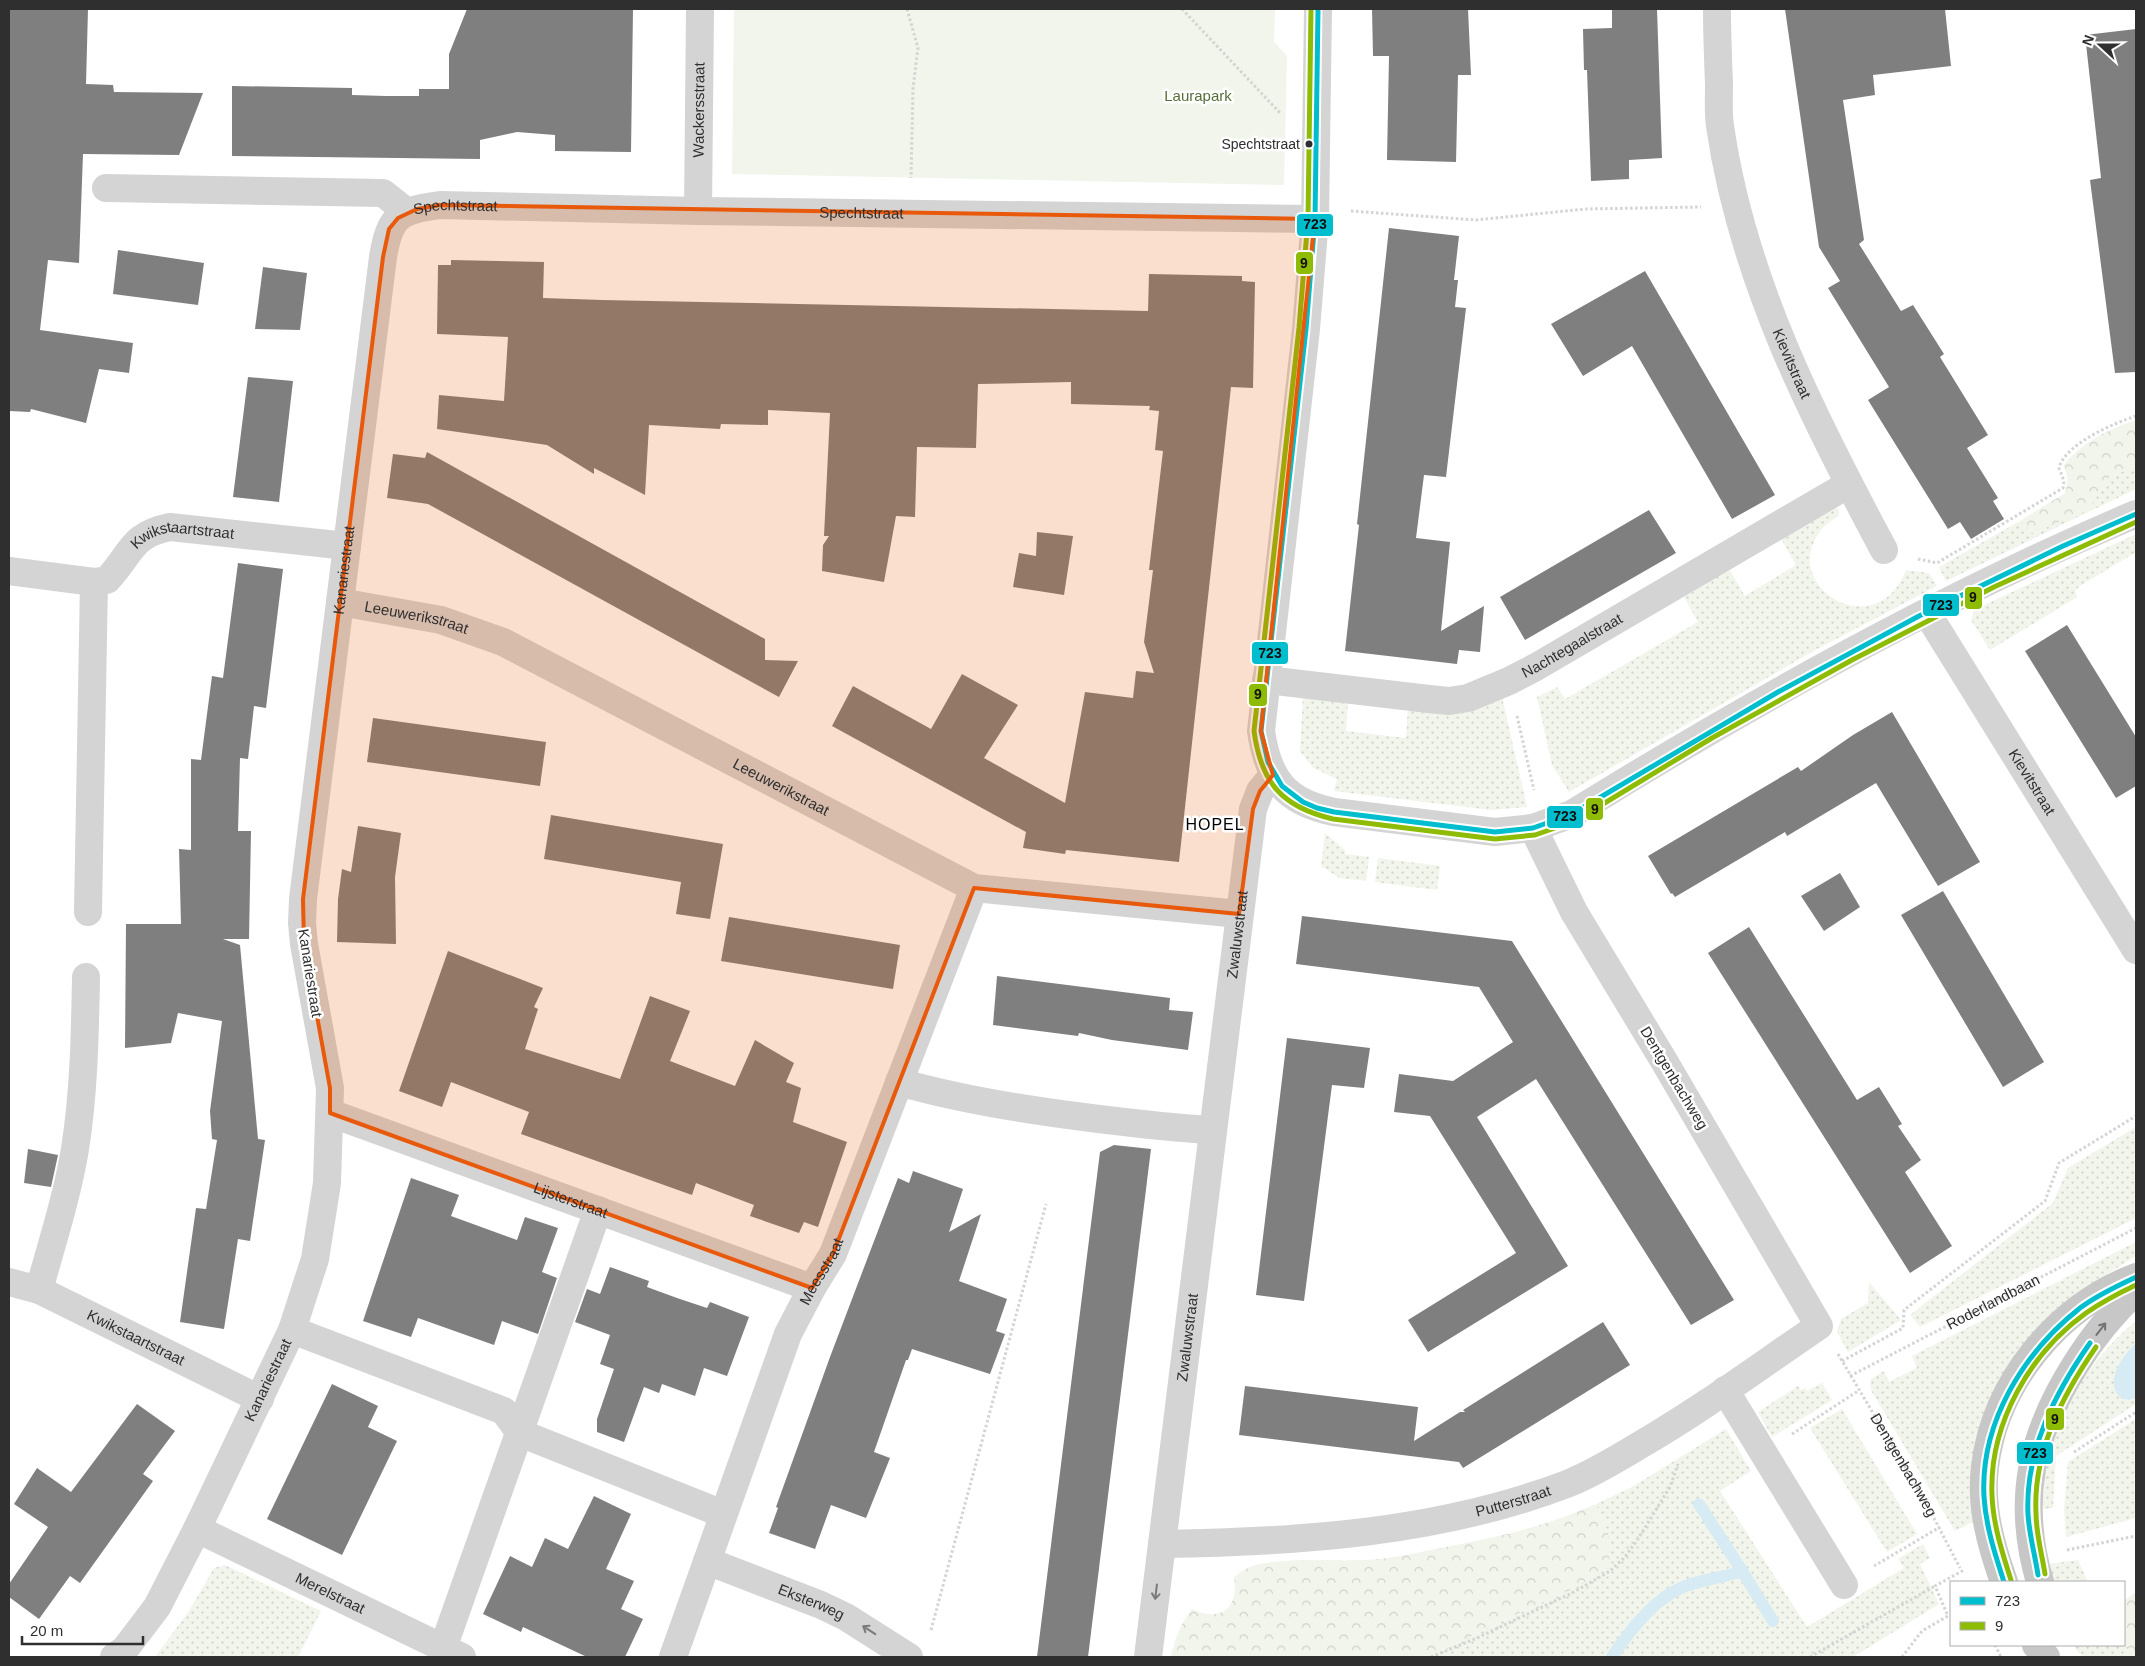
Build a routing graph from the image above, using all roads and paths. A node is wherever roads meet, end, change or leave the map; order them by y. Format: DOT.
graph roads {
  1 [pos="700,9"];
  2 [pos="907,9"];
  3 [pos="1182,9"];
  4 [pos="1318,9"];
  5 [pos="1717,9"];
  6 [pos="1286,118"];
  7 [pos="106,188"];
  8 [pos="1735,206"];
  9 [pos="698,211"];
  10 [pos="1345,211"];
  11 [pos="407,212"];
  12 [pos="910,214"];
  13 [pos="1315,220"];
  14 [pos="386,240"];
  15 [pos="2136,416"];
  16 [pos="1849,484"];
  17 [pos="2136,514"];
  18 [pos="347,546"];
  19 [pos="1884,550"];
  20 [pos="1928,562"];
  21 [pos="9,571"];
  22 [pos="94,582"];
  23 [pos="340,602"];
  24 [pos="1927,613"];
  25 [pos="1266,680"];
  26 [pos="1509,681"];
  27 [pos="1273,775"];
  28 [pos="1533,828"];
  29 [pos="974,888"];
  30 [pos="88,912"];
  31 [pos="1239,914"];
  32 [pos="2136,950"];
  33 [pos="86,977"];
  34 [pos="899,1082"];
  35 [pos="330,1113"];
  36 [pos="2136,1116"];
  37 [pos="1212,1130"];
  38 [pos="1046,1204"];
  39 [pos="598,1210"];
  40 [pos="2136,1228"];
  41 [pos="2136,1277"];
  42 [pos="9,1282"];
  43 [pos="812,1288"];
  44 [pos="39,1290"];
  45 [pos="2136,1291"];
  46 [pos="1819,1326"];
  47 [pos="292,1330"];
  48 [pos="1850,1376"];
  49 [pos="1725,1390"];
  50 [pos="1858,1391"];
  51 [pos="260,1399"];
  52 [pos="2136,1412"];
  53 [pos="1666,1430"];
  54 [pos="520,1433"];
  55 [pos="1764,1452"];
  56 [pos="2066,1457"];
  57 [pos="723,1514"];
  58 [pos="1940,1527"];
  59 [pos="197,1529"];
  60 [pos="2136,1536"];
  61 [pos="1162,1544"];
  62 [pos="2061,1551"];
  63 [pos="1994,1552"];
  64 [pos="1894,1554"];
  65 [pos="707,1561"];
  66 [pos="1962,1571"];
  67 [pos="2004,1581"];
  68 [pos="2040,1581"];
  69 [pos="1844,1585"];
  70 [pos="1935,1586"];
  71 [pos="929,1638"];
  72 [pos="2037,1646"];
  73 [pos="452,1652"];
  74 [pos="114,1657"];
  75 [pos="673,1657"];
  76 [pos="909,1657"];
  77 [pos="1148,1657"];
  78 [pos="1431,1657"];
  79 [pos="1810,1657"];
  80 [pos="1902,1657"];
  81 [pos="2046,1657"];
  1 -- 9 [label="street, Wackersstraat"];
  2 -- 12 [label="path"];
  3 -- 6 [label="path"];
  4 -- 13 [label="street"];
  5 -- 8 [label="street, Kievitstraat"];
  7 -- 11 [label="street, Spechtstraat"];
  8 -- 10 [label="path"];
  8 -- 16 [label="street, Kievitstraat"];
  9 -- 11 [label="street, Spechtstraat"];
  9 -- 12 [label="street, Spechtstraat"];
  11 -- 14 [label="street, Spechtstraat"];
  12 -- 13 [label="street, Spechtstraat"];
  13 -- 25 [label="street"];
  14 -- 18 [label="street, Kanariestraat"];
  15 -- 20 [label="path"];
  16 -- 19 [label="street, Kievitstraat"];
  16 -- 26 [label="street, Nachtegaalstraat"];
  17 -- 24 [label="street"];
  18 -- 22 [label="street, Kwikstaartstraat"];
  18 -- 23 [label="street, Kanariestraat"];
  21 -- 22 [label="street"];
  22 -- 30 [label="street"];
  23 -- 29 [label="street, Leeuwerikstraat"];
  23 -- 35 [label="street, Kanariestraat"];
  24 -- 28 [label="street"];
  24 -- 32 [label="street, Kievitstraat"];
  25 -- 26 [label="street, Nachtegaalstraat"];
  25 -- 27 [label="street"];
  26 -- 28 [label="path"];
  27 -- 28 [label="street"];
  27 -- 31 [label="street, Zwaluwstraat"];
  28 -- 46 [label="street, Dentgenbachweg"];
  29 -- 31 [label="street, Leeuwerikstraat"];
  29 -- 34 [label="street, Meesstraat"];
  31 -- 37 [label="street, Zwaluwstraat"];
  33 -- 44 [label="street"];
  34 -- 37 [label="street"];
  34 -- 43 [label="street, Meesstraat"];
  35 -- 39 [label="street, Lijsterstraat"];
  35 -- 47 [label="street, Kanariestraat"];
  36 -- 48 [label="path, Dentgenbachweg"];
  37 -- 61 [label="street, Zwaluwstraat"];
  38 -- 71 [label="path"];
  39 -- 43 [label="street, Lijsterstraat"];
  39 -- 54 [label="street"];
  40 -- 48 [label="path, Roderlandbaan"];
  41 -- 63 [label="main road"];
  42 -- 44 [label="street, Kwikstaartstraat"];
  43 -- 57 [label="street, Meesstraat"];
  44 -- 51 [label="street, Kwikstaartstraat"];
  68 -- 45 [label="main road, one-way"];
  46 -- 49 [label="street, Putterstraat"];
  47 -- 51 [label="street, Kanariestraat"];
  47 -- 54 [label="street"];
  48 -- 50 [label="path, Dentgenbachweg"];
  49 -- 53 [label="street, Putterstraat"];
  49 -- 55 [label="street"];
  50 -- 55 [label="path"];
  50 -- 58 [label="path, Dentgenbachweg"];
  51 -- 59 [label="street, Kanariestraat"];
  52 -- 56 [label="path"];
  53 -- 61 [label="street, Putterstraat"];
  53 -- 78 [label="path"];
  54 -- 57 [label="street"];
  54 -- 73 [label="street"];
  55 -- 69 [label="street"];
  57 -- 65 [label="street, Meesstraat"];
  58 -- 64 [label="path"];
  58 -- 66 [label="path, Dentgenbachweg"];
  59 -- 73 [label="street, Merelstraat"];
  59 -- 74 [label="street, Kanariestraat"];
  60 -- 62 [label="path"];
  61 -- 77 [label="street, Zwaluwstraat, one-way"];
  63 -- 66 [label="path"];
  63 -- 67 [label="main road"];
  65 -- 75 [label="street, Meesstraat"];
  76 -- 65 [label="street, Eksterweg, one-way"];
  66 -- 70 [label="path"];
  70 -- 79 [label="path"];
  70 -- 80 [label="path"];
  72 -- 81 [label="main road"];
}
